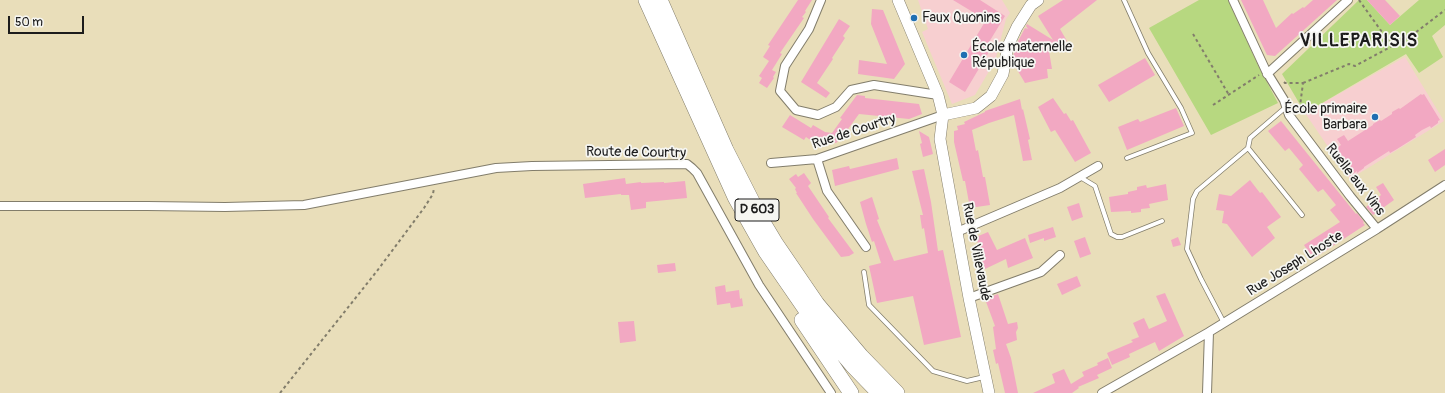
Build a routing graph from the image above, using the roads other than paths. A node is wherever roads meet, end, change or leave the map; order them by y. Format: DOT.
graph roads {
  1 [pos="646,0"];
  2 [pos="660,0"];
  3 [pos="822,0"];
  4 [pos="898,0"];
  5 [pos="1038,0"];
  6 [pos="1124,0"];
  7 [pos="1233,0"];
  8 [pos="1348,0"];
  9 [pos="1267,73"];
  10 [pos="938,95"];
  11 [pos="1287,111"];
  12 [pos="943,115"];
  13 [pos="1248,148"];
  14 [pos="1127,158"];
  15 [pos="817,159"];
  16 [pos="771,163"];
  17 [pos="1098,166"];
  18 [pos="1080,177"];
  19 [pos="1445,185"];
  20 [pos="0,206"];
  21 [pos="1302,215"];
  22 [pos="1162,221"];
  23 [pos="1377,228"];
  24 [pos="957,232"];
  25 [pos="866,247"];
  26 [pos="766,252"];
  27 [pos="1060,255"];
  28 [pos="864,272"];
  29 [pos="969,298"];
  30 [pos="1224,322"];
  31 [pos="1209,332"];
  32 [pos="985,377"];
  33 [pos="831,393"];
  34 [pos="851,393"];
  35 [pos="879,393"];
  36 [pos="897,393"];
  37 [pos="989,393"];
  38 [pos="1102,393"];
  39 [pos="1207,393"];
  1 -- 26 [label="highway, D 603"];
  2 -- 36 [label="highway, D 603"];
  3 -- 10 [label="street"];
  4 -- 10 [label="street"];
  5 -- 12 [label="street"];
  6 -- 14 [label="lane"];
  7 -- 9 [label="street, Ruelle aux Vins"];
  8 -- 9 [label="street"];
  9 -- 11 [label="street, Ruelle aux Vins"];
  10 -- 12 [label="street"];
  11 -- 13 [label="lane"];
  11 -- 23 [label="street, Ruelle aux Vins"];
  12 -- 15 [label="street, Rue de Courtry"];
  12 -- 24 [label="street, Rue de Villevaudé"];
  13 -- 21 [label="lane"];
  13 -- 30 [label="lane"];
  15 -- 16 [label="street, Rue de Courtry"];
  15 -- 25 [label="street"];
  17 -- 18 [label="street"];
  18 -- 22 [label="lane"];
  18 -- 24 [label="street"];
  19 -- 23 [label="street, Rue Joseph Lhoste"];
  20 -- 33 [label="street, Route de Courtry"];
  23 -- 30 [label="street, Rue Joseph Lhoste"];
  24 -- 29 [label="street, Rue de Villevaudé"];
  26 -- 34 [label="highway"];
  26 -- 35 [label="highway, D 603"];
  27 -- 29 [label="street"];
  28 -- 32 [label="lane"];
  29 -- 32 [label="street, Rue de Villevaudé"];
  30 -- 31 [label="street, Rue Joseph Lhoste"];
  31 -- 38 [label="street, Rue Joseph Lhoste"];
  31 -- 39 [label="street"];
  32 -- 37 [label="street, Rue de Villevaudé"];
}
